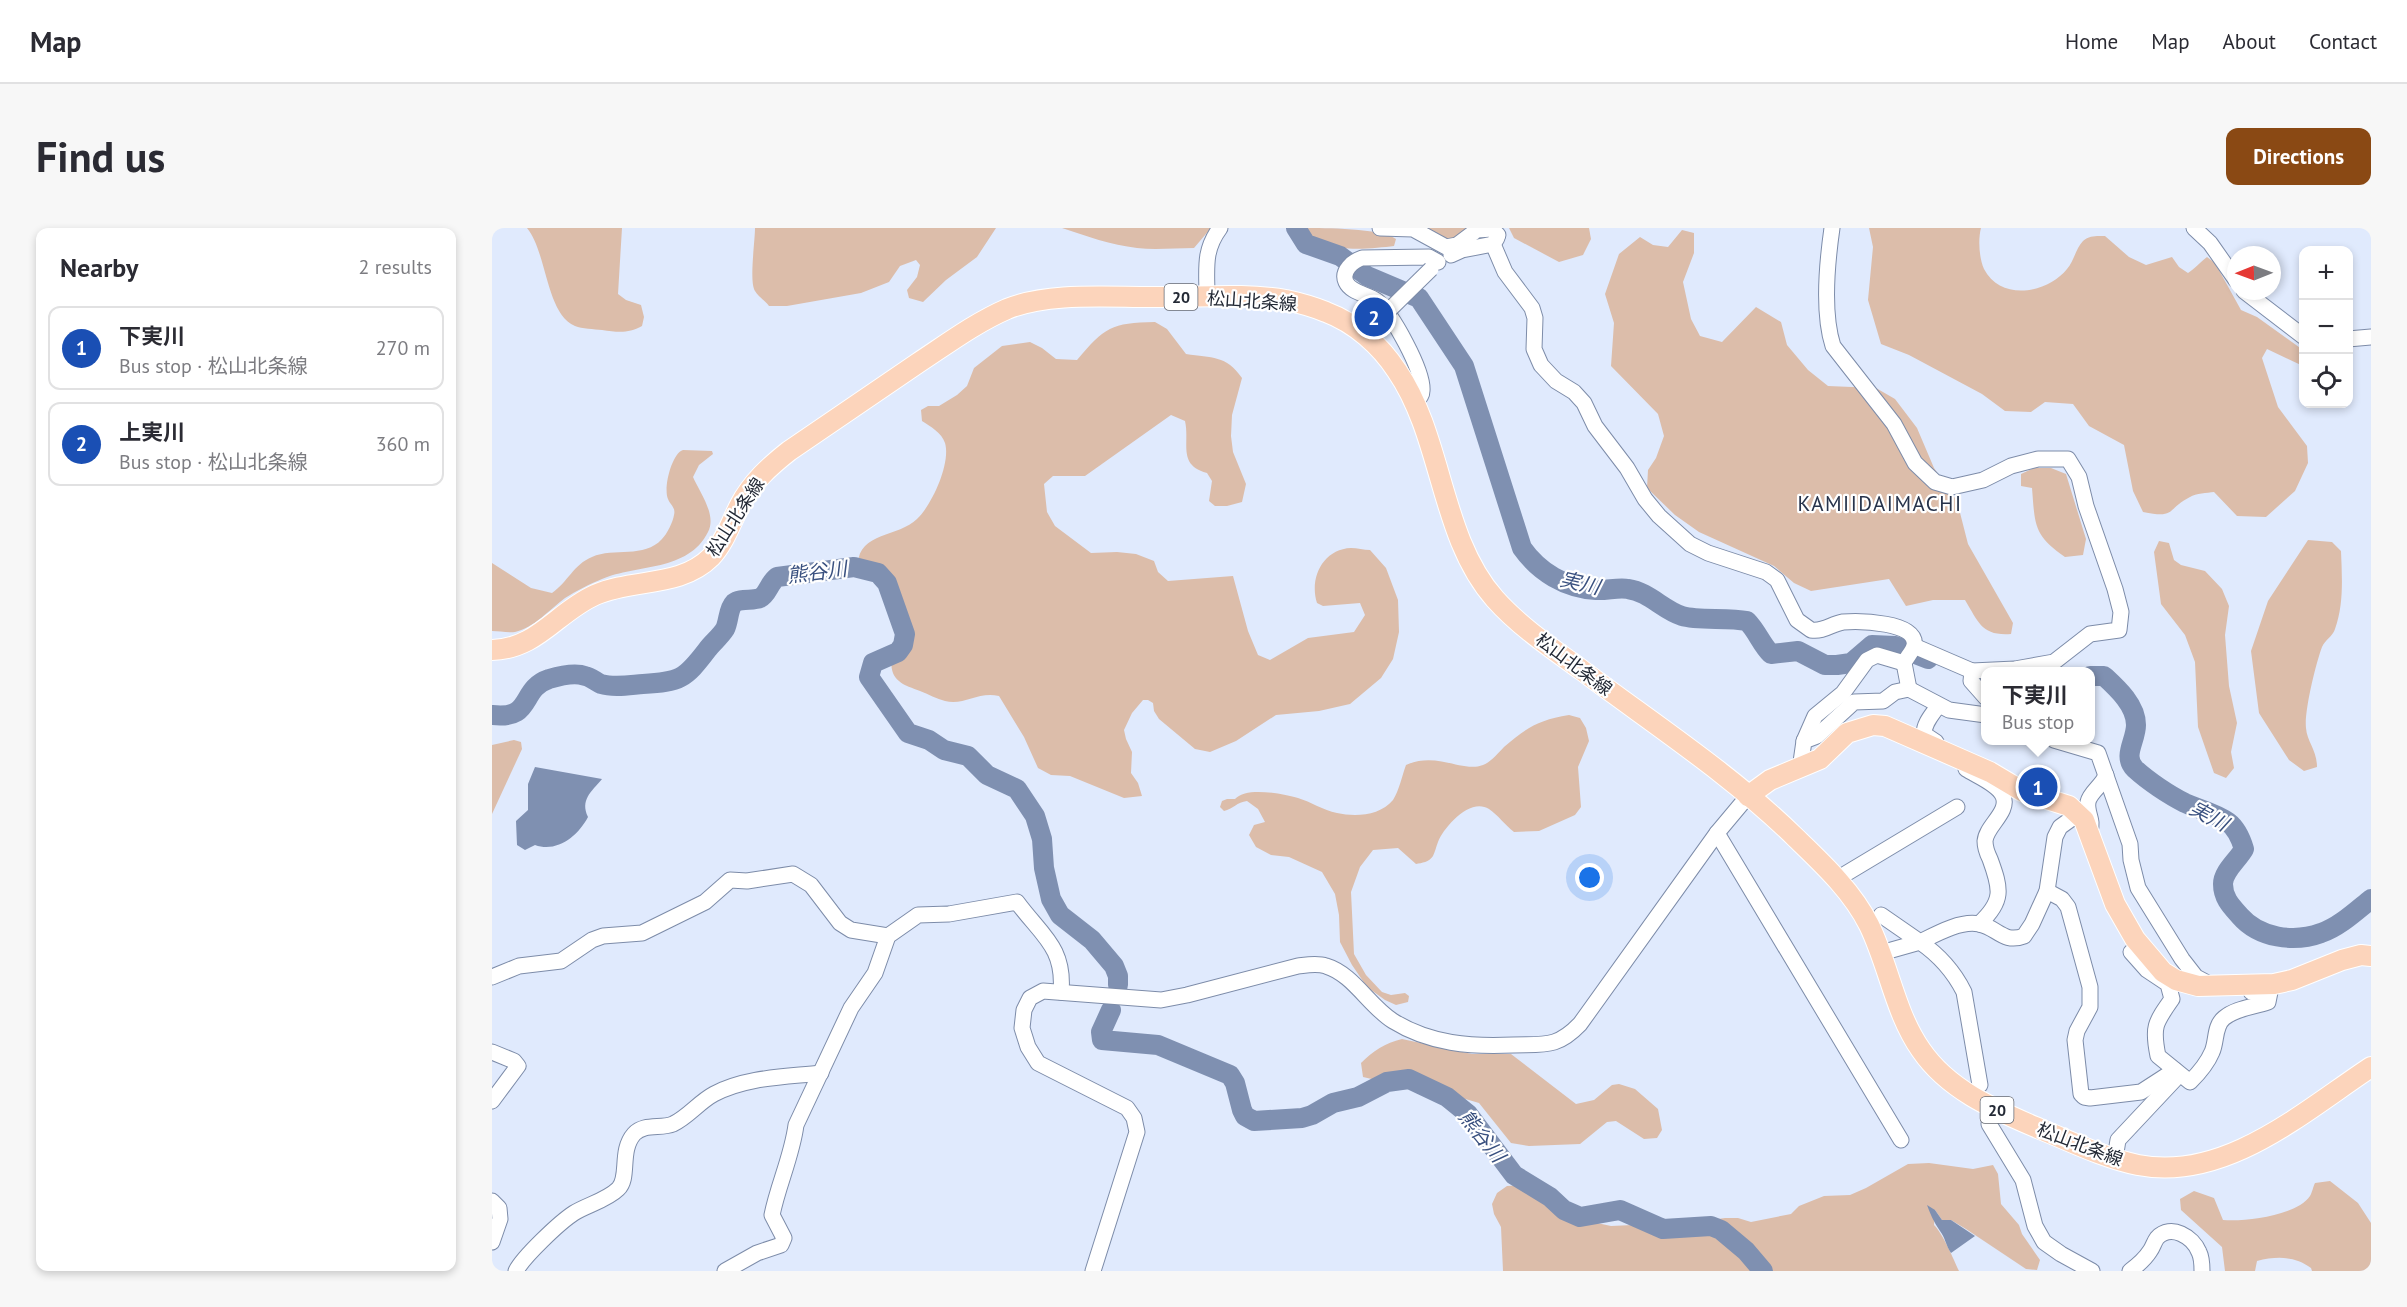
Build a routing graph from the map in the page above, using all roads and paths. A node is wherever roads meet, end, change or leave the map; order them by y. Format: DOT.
graph roads {
  1 [pos="1220,228"];
  2 [pos="1380,228"];
  3 [pos="1832,228"];
  4 [pos="2194,228"];
  5 [pos="1498,236"];
  6 [pos="1434,266"];
  7 [pos="2227,267"];
  8 [pos="1208,297"];
  9 [pos="2256,300"];
  10 [pos="2299,333"];
  11 [pos="1364,334"];
  12 [pos="2371,337"];
  13 [pos="2353,339"];
  14 [pos="1415,402"];
  15 [pos="492,650"];
  16 [pos="1909,655"];
  17 [pos="2026,667"];
  18 [pos="1981,674"];
  19 [pos="1971,675"];
  20 [pos="1910,689"];
  21 [pos="1981,690"];
  22 [pos="1938,706"];
  23 [pos="1981,714"];
  24 [pos="1804,741"];
  25 [pos="2069,745"];
  26 [pos="1932,747"];
  27 [pos="1952,756"];
  28 [pos="1800,768"];
  29 [pos="2106,775"];
  30 [pos="1748,796"];
  31 [pos="1957,807"];
  32 [pos="2078,814"];
  33 [pos="1717,833"];
  34 [pos="2089,834"];
  35 [pos="1837,879"];
  36 [pos="2047,891"];
  37 [pos="1881,915"];
  38 [pos="1978,924"];
  39 [pos="888,936"];
  40 [pos="1920,942"];
  41 [pos="2132,952"];
  42 [pos="1881,953"];
  43 [pos="2371,956"];
  44 [pos="2161,975"];
  45 [pos="492,977"];
  46 [pos="2213,986"];
  47 [pos="2247,986"];
  48 [pos="2294,988"];
  49 [pos="1061,992"];
  50 [pos="2270,992"];
  51 [pos="492,1052"];
  52 [pos="2371,1067"];
  53 [pos="821,1073"];
  54 [pos="2177,1073"];
  55 [pos="1980,1085"];
  56 [pos="492,1101"];
  57 [pos="1989,1124"];
  58 [pos="1901,1140"];
  59 [pos="2115,1159"];
  60 [pos="492,1201"];
  61 [pos="492,1242"];
  62 [pos="516,1271"];
  63 [pos="724,1271"];
  64 [pos="1093,1271"];
  65 [pos="2092,1271"];
  66 [pos="2130,1271"];
  67 [pos="2202,1271"];
  1 -- 8 [label="street"];
  2 -- 5 [label="street"];
  3 -- 17 [label="street"];
  4 -- 7 [label="street"];
  5 -- 6 [label="street"];
  5 -- 16 [label="street"];
  6 -- 11 [label="street, bridge"];
  6 -- 14 [label="street"];
  8 -- 11 [label="main road, 松山北条線 / 20"];
  8 -- 15 [label="main road, 松山北条線 / 20"];
  9 -- 10 [label="street"];
  11 -- 14 [label="main road, 松山北条線 / 20"];
  12 -- 13 [label="street"];
  14 -- 30 [label="main road, 松山北条線 / 20"];
  16 -- 19 [label="street"];
  16 -- 20 [label="street"];
  16 -- 24 [label="street"];
  18 -- 19 [label="street"];
  19 -- 21 [label="street"];
  20 -- 22 [label="street"];
  20 -- 24 [label="street"];
  22 -- 23 [label="street"];
  22 -- 26 [label="street"];
  24 -- 28 [label="street"];
  25 -- 29 [label="street"];
  26 -- 27 [label="main road"];
  26 -- 28 [label="main road"];
  27 -- 32 [label="main road"];
  27 -- 38 [label="street"];
  28 -- 30 [label="main road"];
  29 -- 34 [label="street"];
  29 -- 46 [label="street"];
  30 -- 33 [label="street"];
  30 -- 35 [label="main road, 松山北条線 / 20"];
  31 -- 35 [label="street"];
  32 -- 34 [label="main road"];
  32 -- 36 [label="street"];
  33 -- 49 [label="street"];
  33 -- 58 [label="street"];
  34 -- 44 [label="main road"];
  35 -- 42 [label="main road, 松山北条線 / 20"];
  36 -- 38 [label="street"];
  36 -- 54 [label="street"];
  37 -- 40 [label="street"];
  38 -- 40 [label="street"];
  39 -- 45 [label="street"];
  39 -- 49 [label="street"];
  39 -- 53 [label="street"];
  40 -- 42 [label="street"];
  40 -- 55 [label="street"];
  41 -- 44 [label="street"];
  42 -- 59 [label="main road, 松山北条線 / 20"];
  43 -- 47 [label="main road"];
  44 -- 46 [label="main road"];
  44 -- 54 [label="street"];
  46 -- 47 [label="main road"];
  47 -- 50 [label="street"];
  48 -- 50 [label="street"];
  49 -- 64 [label="street"];
  50 -- 54 [label="street"];
  51 -- 56 [label="street"];
  52 -- 59 [label="main road, 松山北条線 / 20"];
  53 -- 62 [label="street"];
  53 -- 63 [label="street"];
  54 -- 59 [label="street"];
  57 -- 65 [label="street"];
  60 -- 61 [label="street"];
  66 -- 67 [label="street"];
}
